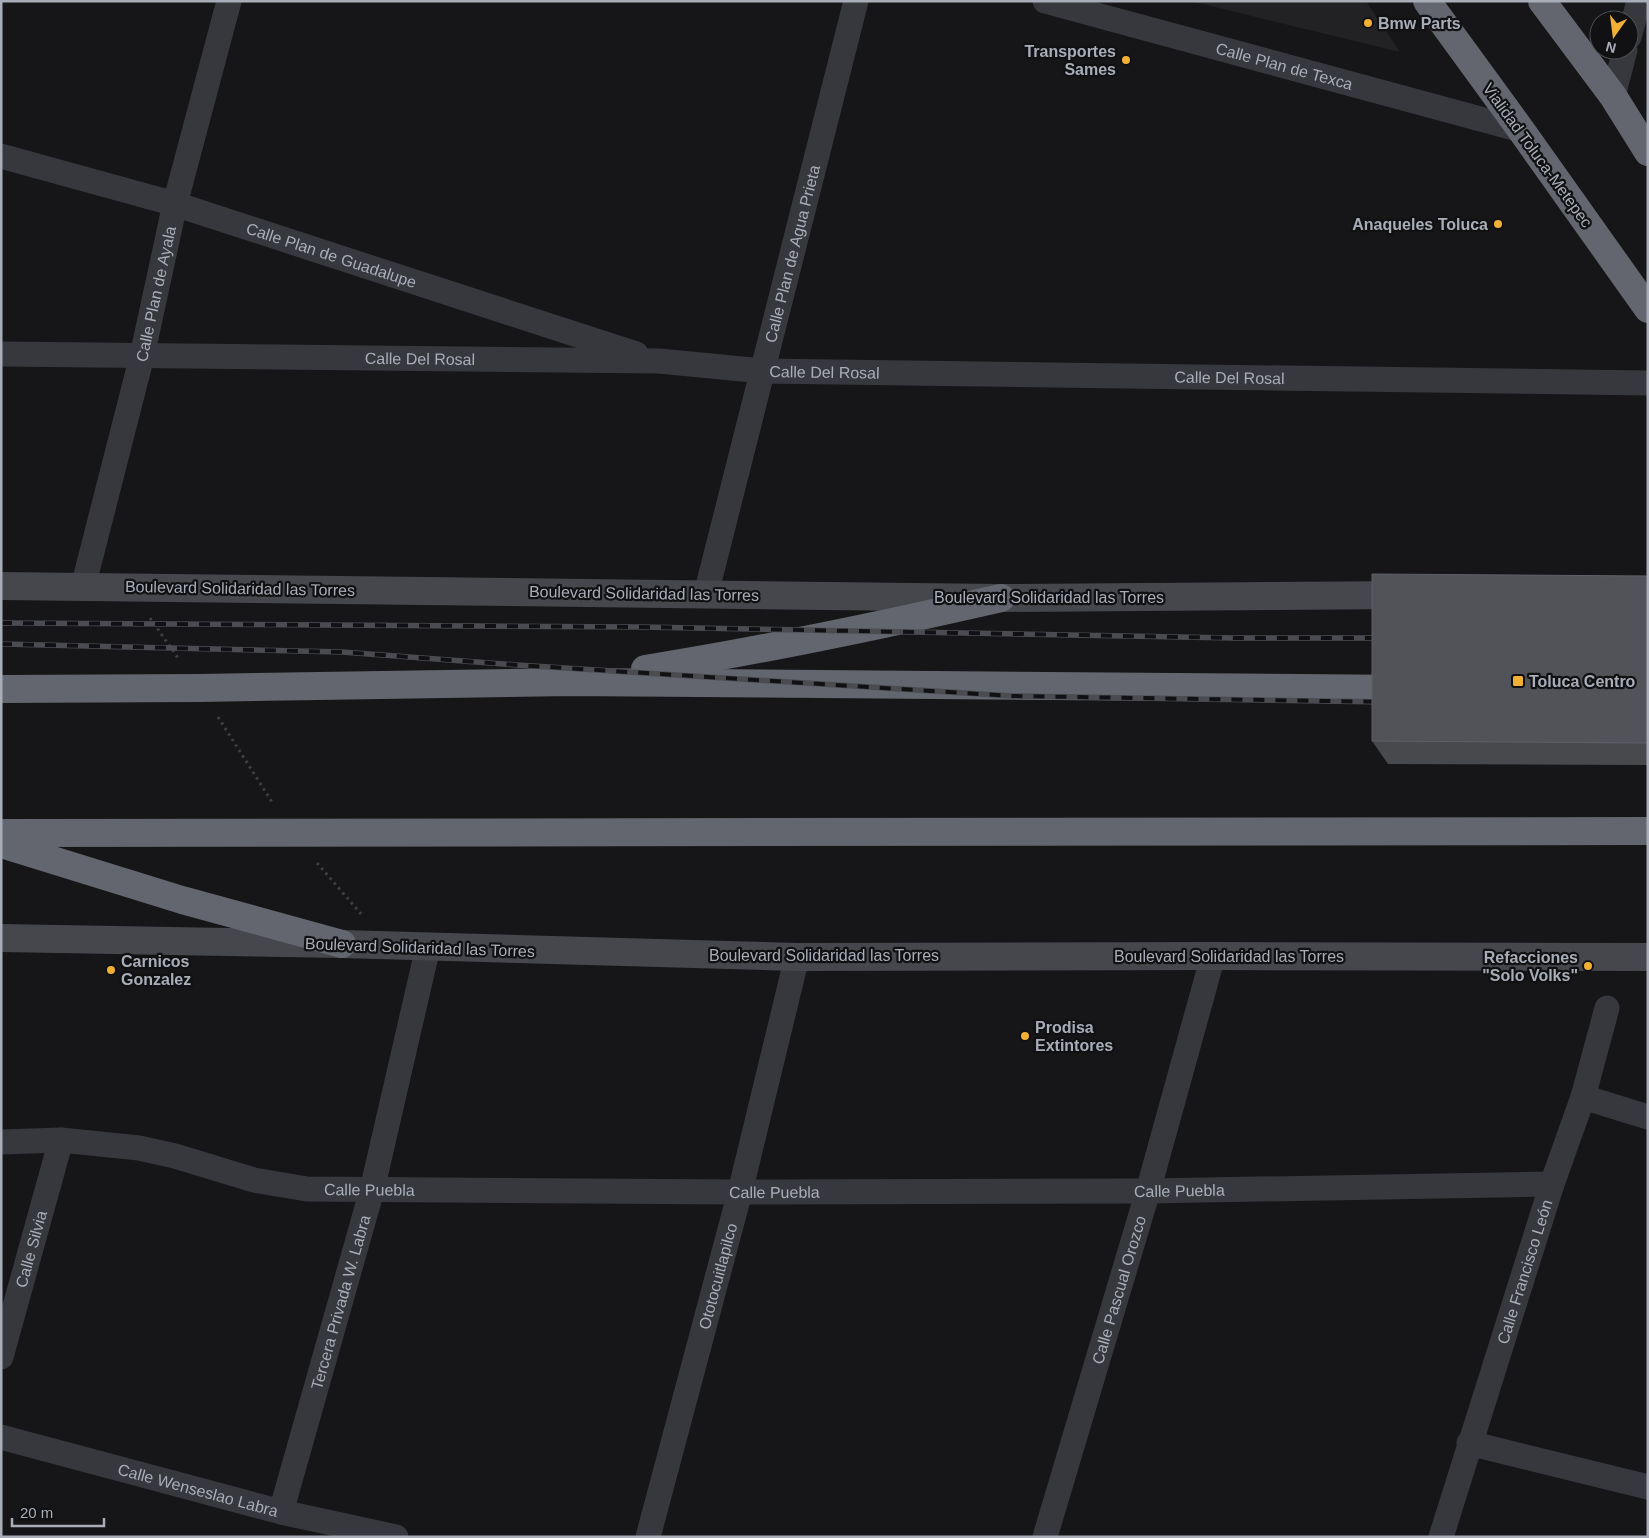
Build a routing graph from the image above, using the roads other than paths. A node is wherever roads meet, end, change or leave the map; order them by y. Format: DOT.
graph roads {
  1 [pos="229,1"];
  2 [pos="856,1"];
  3 [pos="1046,1"];
  4 [pos="1426,1"];
  5 [pos="1542,1"];
  6 [pos="1623,60"];
  7 [pos="1613,96"];
  8 [pos="1521,130"];
  9 [pos="1648,152"];
  10 [pos="1,156"];
  11 [pos="175,204"];
  12 [pos="1648,309"];
  13 [pos="1,354"];
  14 [pos="142,356"];
  15 [pos="658,361"];
  16 [pos="763,372"];
  17 [pos="1648,383"];
  18 [pos="1,586"];
  19 [pos="83,586"];
  20 [pos="706,594"];
  21 [pos="1439,595"];
  22 [pos="1001,598"];
  23 [pos="570,682"];
  24 [pos="1,689"];
  25 [pos="1433,689"];
  26 [pos="1648,831"];
  27 [pos="1,833"];
  28 [pos="1,844"];
  29 [pos="1,938"];
  30 [pos="342,944"];
  31 [pos="428,947"];
  32 [pos="1213,956"];
  33 [pos="797,957"];
  34 [pos="1648,957"];
  35 [pos="1607,1008"];
  36 [pos="1583,1097"];
  37 [pos="1648,1117"];
  38 [pos="61,1140"];
  39 [pos="1,1142"];
  40 [pos="1552,1184"];
  41 [pos="372,1190"];
  42 [pos="1148,1191"];
  43 [pos="740,1192"];
  44 [pos="1,1357"];
  45 [pos="1,1438"];
  46 [pos="1469,1443"];
  47 [pos="1648,1487"];
  48 [pos="281,1512"];
  49 [pos="396,1537"];
  50 [pos="648,1537"];
  51 [pos="1046,1537"];
  52 [pos="1441,1537"];
  1 -- 11 [label="street, Calle Plan de Ayala"];
  2 -- 16 [label="street, Calle Plan de Agua Prieta"];
  3 -- 8 [label="street, Calle Plan de Texca"];
  4 -- 8 [label="highway, Vialidad Toluca-Metepec"];
  5 -- 7 [label="highway"];
  6 -- 7 [label="street"];
  7 -- 9 [label="highway"];
  8 -- 12 [label="highway, Vialidad Toluca-Metepec"];
  10 -- 11 [label="street, Calle Plan de Guadalupe"];
  11 -- 14 [label="street, Calle Plan de Ayala"];
  11 -- 15 [label="street, Calle Plan de Guadalupe"];
  13 -- 14 [label="street, Calle Del Rosal"];
  14 -- 15 [label="street, Calle Del Rosal"];
  14 -- 19 [label="street, Calle Plan de Ayala"];
  15 -- 16 [label="street, Calle Del Rosal"];
  16 -- 17 [label="street, Calle Del Rosal"];
  16 -- 20 [label="street, Calle Plan de Agua Prieta"];
  18 -- 19 [label="main road, Boulevard Solidaridad las Torres"];
  19 -- 20 [label="main road, Boulevard Solidaridad las Torres"];
  20 -- 22 [label="main road, Boulevard Solidaridad las Torres"];
  21 -- 22 [label="main road, Boulevard Solidaridad las Torres"];
  22 -- 23 [label="highway"];
  23 -- 24 [label="highway"];
  23 -- 25 [label="highway"];
  26 -- 27 [label="highway"];
  28 -- 30 [label="highway"];
  29 -- 30 [label="main road, Boulevard Solidaridad las Torres"];
  30 -- 31 [label="main road, Boulevard Solidaridad las Torres"];
  31 -- 33 [label="main road, Boulevard Solidaridad las Torres"];
  31 -- 41 [label="street, Tercera Privada W. Labra"];
  32 -- 33 [label="main road, Boulevard Solidaridad las Torres"];
  32 -- 34 [label="main road, Boulevard Solidaridad las Torres"];
  32 -- 42 [label="street, Calle Pascual Orozco"];
  33 -- 43 [label="street, Ototocuitlapilco"];
  35 -- 36 [label="street, Calle Francisco León"];
  36 -- 37 [label="street"];
  36 -- 40 [label="street, Calle Francisco León"];
  38 -- 39 [label="street, Calle Puebla"];
  38 -- 41 [label="street, Calle Puebla"];
  38 -- 44 [label="street, Calle Silvia"];
  40 -- 42 [label="street, Calle Puebla"];
  40 -- 46 [label="street, Calle Francisco León"];
  41 -- 43 [label="street, Calle Puebla"];
  41 -- 48 [label="street, Tercera Privada W. Labra"];
  42 -- 43 [label="street, Calle Puebla"];
  42 -- 51 [label="street, Calle Pascual Orozco"];
  43 -- 50 [label="street, Ototocuitlapilco"];
  45 -- 48 [label="street, Calle Wenseslao Labra"];
  46 -- 47 [label="street"];
  46 -- 52 [label="street, Calle Francisco León"];
  48 -- 49 [label="street, Calle Wenseslao Labra"];
}
